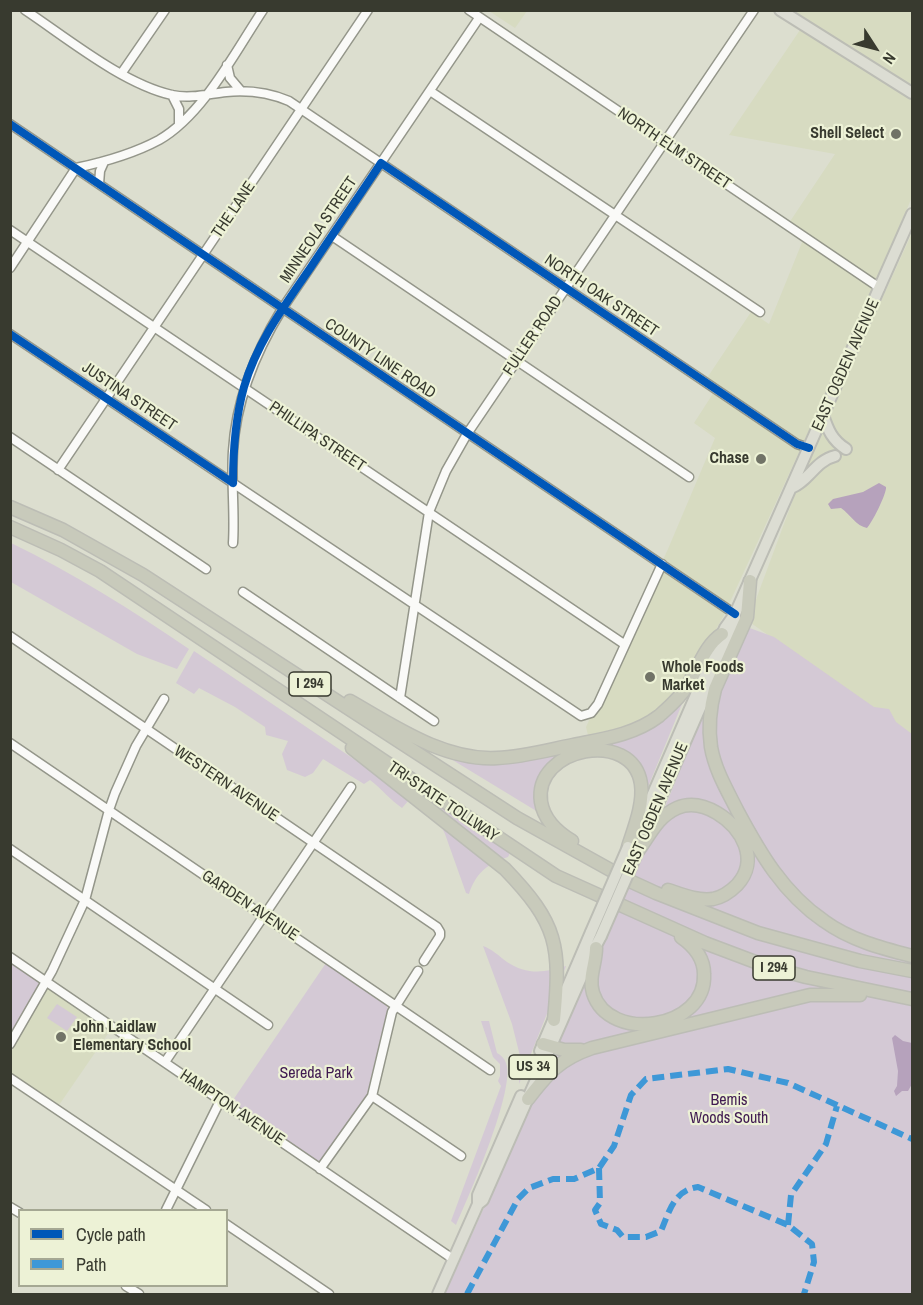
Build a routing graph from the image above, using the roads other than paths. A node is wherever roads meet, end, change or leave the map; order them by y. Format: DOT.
graph roads {
  1 [pos="25,10"];
  2 [pos="165,10"];
  3 [pos="263,10"];
  4 [pos="368,10"];
  5 [pos="469,10"];
  6 [pos="753,10"];
  7 [pos="780,10"];
  8 [pos="479,18"];
  9 [pos="226,65"];
  10 [pos="121,74"];
  11 [pos="241,91"];
  12 [pos="430,91"];
  13 [pos="912,93"];
  14 [pos="172,95"];
  15 [pos="206,95"];
  16 [pos="302,109"];
  17 [pos="10,124"];
  18 [pos="179,125"];
  19 [pos="664,143"];
  20 [pos="104,162"];
  21 [pos="381,164"];
  22 [pos="76,168"];
  23 [pos="99,184"];
  24 [pos="912,214"];
  25 [pos="615,216"];
  26 [pos="10,230"];
  27 [pos="332,236"];
  28 [pos="28,242"];
  29 [pos="203,255"];
  30 [pos="10,268"];
  31 [pos="566,288"];
  32 [pos="880,288"];
  33 [pos="282,309"];
  34 [pos="760,312"];
  35 [pos="154,327"];
  36 [pos="10,334"];
  37 [pos="516,361"];
  38 [pos="244,387"];
  39 [pos="107,398"];
  40 [pos="823,415"];
  41 [pos="467,434"];
  42 [pos="10,437"];
  43 [pos="809,448"];
  44 [pos="846,449"];
  45 [pos="835,456"];
  46 [pos="58,470"];
  47 [pos="689,477"];
  48 [pos="233,483"];
  49 [pos="791,488"];
  50 [pos="10,507"];
  51 [pos="429,512"];
  52 [pos="10,527"];
  53 [pos="233,543"];
  54 [pos="662,564"];
  55 [pos="206,569"];
  56 [pos="750,581"];
  57 [pos="243,592"];
  58 [pos="414,606"];
  59 [pos="735,614"];
  60 [pos="722,634"];
  61 [pos="10,636"];
  62 [pos="624,644"];
  63 [pos="285,668"];
  64 [pos="400,698"];
  65 [pos="164,699"];
  66 [pos="315,716"];
  67 [pos="434,721"];
  68 [pos="146,729"];
  69 [pos="10,743"];
  70 [pos="351,788"];
  71 [pos="109,810"];
  72 [pos="313,843"];
  73 [pos="10,849"];
  74 [pos="633,849"];
  75 [pos="605,868"];
  76 [pos="656,893"];
  77 [pos="85,900"];
  78 [pos="264,915"];
  79 [pos="643,917"];
  80 [pos="596,939"];
  81 [pos="912,956"];
  82 [pos="10,957"];
  83 [pos="424,961"];
  84 [pos="418,971"];
  85 [pos="912,971"];
  86 [pos="46,982"];
  87 [pos="215,988"];
  88 [pos="910,998"];
  89 [pos="395,1006"];
  90 [pos="554,1020"];
  91 [pos="268,1025"];
  92 [pos="10,1044"];
  93 [pos="547,1045"];
  94 [pos="585,1050"];
  95 [pos="165,1062"];
  96 [pos="490,1070"];
  97 [pos="10,1077"];
  98 [pos="372,1096"];
  99 [pos="528,1099"];
  100 [pos="220,1101"];
  101 [pos="461,1156"];
  102 [pos="321,1169"];
  103 [pos="176,1190"];
  104 [pos="478,1203"];
  105 [pos="166,1209"];
  106 [pos="204,1209"];
  107 [pos="228,1225"];
  108 [pos="453,1259"];
  109 [pos="127,1288"];
  110 [pos="139,1294"];
  111 [pos="329,1294"];
  112 [pos="438,1294"];
  1 -- 10 [label="street, NORTH OAK STREET"];
  2 -- 10 [label="street"];
  3 -- 9 [label="street"];
  4 -- 16 [label="street, THE LANE"];
  5 -- 8 [label="street, NORTH ELM STREET"];
  6 -- 19 [label="street, FULLER ROAD"];
  7 -- 13 [label="main road"];
  8 -- 12 [label="street, MINNEOLA STREET"];
  8 -- 19 [label="street, NORTH ELM STREET"];
  9 -- 11 [label="street"];
  9 -- 15 [label="street"];
  10 -- 14 [label="street, NORTH OAK STREET"];
  11 -- 15 [label="street, NORTH OAK STREET"];
  11 -- 16 [label="street, NORTH OAK STREET"];
  12 -- 21 [label="street, MINNEOLA STREET"];
  12 -- 25 [label="street"];
  14 -- 15 [label="street, NORTH OAK STREET"];
  14 -- 18 [label="street"];
  15 -- 18 [label="street"];
  16 -- 21 [label="street, NORTH OAK STREET"];
  16 -- 29 [label="street, THE LANE"];
  17 -- 22 [label="street, COUNTY LINE ROAD"];
  18 -- 20 [label="street"];
  19 -- 25 [label="street, FULLER ROAD"];
  19 -- 32 [label="street, NORTH ELM STREET"];
  20 -- 22 [label="street"];
  20 -- 23 [label="street"];
  21 -- 27 [label="street, MINNEOLA STREET"];
  21 -- 31 [label="street, NORTH OAK STREET"];
  22 -- 23 [label="street, COUNTY LINE ROAD"];
  22 -- 28 [label="street"];
  23 -- 29 [label="street, COUNTY LINE ROAD"];
  24 -- 32 [label="main road, EAST OGDEN AVENUE / US 34"];
  25 -- 31 [label="street, FULLER ROAD"];
  25 -- 34 [label="street"];
  26 -- 28 [label="street, PHILLIPA STREET"];
  27 -- 33 [label="street, MINNEOLA STREET"];
  27 -- 37 [label="street"];
  28 -- 30 [label="street"];
  28 -- 35 [label="street, PHILLIPA STREET"];
  29 -- 33 [label="street, COUNTY LINE ROAD"];
  29 -- 35 [label="street, THE LANE"];
  31 -- 37 [label="street, FULLER ROAD"];
  31 -- 43 [label="street, NORTH OAK STREET"];
  32 -- 40 [label="main road, EAST OGDEN AVENUE / US 34"];
  33 -- 38 [label="street, MINNEOLA STREET"];
  33 -- 41 [label="street, COUNTY LINE ROAD"];
  35 -- 38 [label="street, PHILLIPA STREET"];
  35 -- 39 [label="street, THE LANE"];
  36 -- 39 [label="street, JUSTINA STREET"];
  37 -- 41 [label="street, FULLER ROAD"];
  37 -- 47 [label="street"];
  38 -- 48 [label="street, MINNEOLA STREET"];
  38 -- 51 [label="street, PHILLIPA STREET"];
  39 -- 46 [label="street, THE LANE"];
  39 -- 48 [label="street, JUSTINA STREET"];
  40 -- 43 [label="main road, EAST OGDEN AVENUE / US 34"];
  40 -- 44 [label="main road"];
  41 -- 51 [label="street, FULLER ROAD"];
  41 -- 54 [label="street, COUNTY LINE ROAD"];
  42 -- 46 [label="street"];
  43 -- 49 [label="main road, EAST OGDEN AVENUE / US 34"];
  45 -- 49 [label="main road"];
  46 -- 55 [label="street"];
  48 -- 53 [label="street, MINNEOLA STREET"];
  48 -- 58 [label="street, JUSTINA STREET"];
  49 -- 56 [label="main road, EAST OGDEN AVENUE / US 34"];
  50 -- 63 [label="highway, TRI-STATE TOLLWAY / I 294"];
  51 -- 58 [label="street, FULLER ROAD"];
  51 -- 62 [label="street, PHILLIPA STREET"];
  52 -- 66 [label="highway, TRI-STATE TOLLWAY / I 294"];
  54 -- 59 [label="street, COUNTY LINE ROAD"];
  54 -- 62 [label="street"];
  56 -- 59 [label="main road, EAST OGDEN AVENUE / US 34"];
  56 -- 81 [label="highway"];
  57 -- 64 [label="street"];
  58 -- 62 [label="street, JUSTINA STREET"];
  58 -- 64 [label="street, FULLER ROAD"];
  59 -- 60 [label="main road, EAST OGDEN AVENUE / US 34"];
  59 -- 74 [label="main road, EAST OGDEN AVENUE / US 34"];
  60 -- 63 [label="highway"];
  60 -- 74 [label="main road, EAST OGDEN AVENUE / US 34"];
  61 -- 68 [label="street, WESTERN AVENUE"];
  63 -- 75 [label="highway, TRI-STATE TOLLWAY / I 294"];
  64 -- 67 [label="street"];
  65 -- 68 [label="street"];
  66 -- 79 [label="highway, TRI-STATE TOLLWAY / I 294"];
  66 -- 90 [label="highway"];
  68 -- 71 [label="street"];
  68 -- 72 [label="street, WESTERN AVENUE"];
  69 -- 71 [label="street, GARDEN AVENUE"];
  70 -- 72 [label="street"];
  71 -- 77 [label="street"];
  71 -- 78 [label="street, GARDEN AVENUE"];
  72 -- 78 [label="street"];
  72 -- 83 [label="street, WESTERN AVENUE"];
  73 -- 77 [label="street"];
  74 -- 75 [label="highway"];
  74 -- 76 [label="highway"];
  74 -- 80 [label="main road, EAST OGDEN AVENUE / US 34, bridge"];
  75 -- 76 [label="highway, TRI-STATE TOLLWAY / I 294"];
  76 -- 85 [label="highway, TRI-STATE TOLLWAY / I 294"];
  77 -- 86 [label="street"];
  77 -- 87 [label="street"];
  78 -- 87 [label="street"];
  78 -- 89 [label="street, GARDEN AVENUE"];
  79 -- 80 [label="highway"];
  79 -- 88 [label="highway, TRI-STATE TOLLWAY / I 294"];
  80 -- 90 [label="main road, US 34"];
  80 -- 93 [label="main road, US 34"];
  82 -- 86 [label="street, HAMPTON AVENUE"];
  84 -- 89 [label="street"];
  86 -- 92 [label="street"];
  86 -- 95 [label="street, HAMPTON AVENUE"];
  87 -- 91 [label="street"];
  87 -- 95 [label="street"];
  88 -- 94 [label="highway"];
  89 -- 96 [label="street, GARDEN AVENUE"];
  89 -- 98 [label="street"];
  90 -- 93 [label="main road, US 34"];
  93 -- 94 [label="highway"];
  93 -- 99 [label="main road, US 34"];
  93 -- 104 [label="main road, US 34"];
  94 -- 99 [label="highway"];
  95 -- 100 [label="street, HAMPTON AVENUE"];
  97 -- 103 [label="street"];
  98 -- 101 [label="street"];
  98 -- 102 [label="street"];
  99 -- 104 [label="main road, US 34"];
  100 -- 102 [label="street, HAMPTON AVENUE"];
  100 -- 103 [label="street"];
  102 -- 108 [label="street, HAMPTON AVENUE"];
  103 -- 105 [label="street"];
  103 -- 106 [label="street"];
  104 -- 108 [label="main road, US 34"];
  107 -- 111 [label="street"];
  108 -- 112 [label="main road, US 34"];
  109 -- 110 [label="street"];
}
